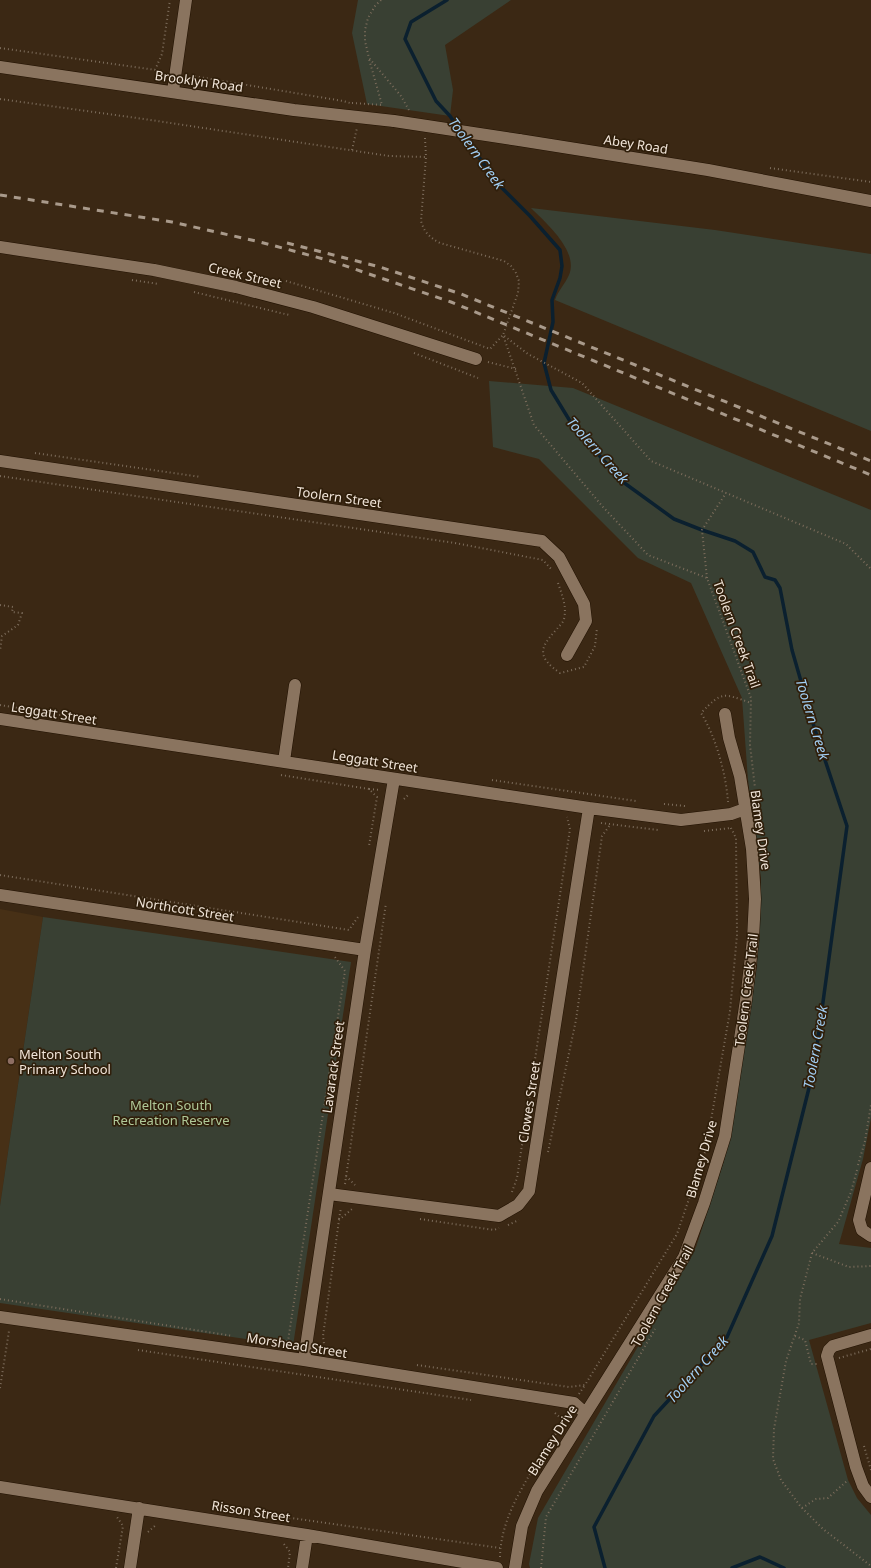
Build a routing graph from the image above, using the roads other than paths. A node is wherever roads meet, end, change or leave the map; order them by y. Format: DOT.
graph roads {
  1 [pos="186,0"];
  2 [pos="0,67"];
  3 [pos="173,91"];
  4 [pos="394,121"];
  5 [pos="871,201"];
  6 [pos="0,246"];
  7 [pos="476,359"];
  8 [pos="0,461"];
  9 [pos="567,655"];
  10 [pos="295,685"];
  11 [pos="725,714"];
  12 [pos="0,719"];
  13 [pos="284,761"];
  14 [pos="394,779"];
  15 [pos="589,808"];
  16 [pos="745,810"];
  17 [pos="0,895"];
  18 [pos="365,950"];
  19 [pos="871,1168"];
  20 [pos="329,1194"];
  21 [pos="871,1236"];
  22 [pos="2,1322"];
  23 [pos="871,1335"];
  24 [pos="305,1354"];
  25 [pos="585,1413"];
  26 [pos="0,1487"];
  27 [pos="871,1497"];
  28 [pos="139,1508"];
  29 [pos="307,1534"];
  30 [pos="130,1568"];
  31 [pos="302,1568"];
  32 [pos="497,1568"];
  33 [pos="515,1568"];
  1 -- 3 [label="street"];
  2 -- 3 [label="street, Brooklyn Road"];
  3 -- 4 [label="street, Brooklyn Road"];
  4 -- 5 [label="street, Abey Road, bridge"];
  6 -- 7 [label="street, Creek Street"];
  8 -- 9 [label="street, Toolern Street"];
  10 -- 13 [label="street"];
  11 -- 16 [label="street, Blamey Drive"];
  12 -- 13 [label="street, Leggatt Street"];
  13 -- 14 [label="street, Leggatt Street"];
  14 -- 15 [label="street, Leggatt Street"];
  14 -- 18 [label="street, Lavarack Street"];
  15 -- 16 [label="street, Leggatt Street"];
  15 -- 20 [label="street, Clowes Street"];
  16 -- 25 [label="street, Blamey Drive"];
  17 -- 18 [label="street, Northcott Street"];
  18 -- 20 [label="street, Lavarack Street"];
  19 -- 21 [label="street"];
  20 -- 24 [label="street, Lavarack Street"];
  22 -- 24 [label="street, Morshead Street"];
  23 -- 27 [label="street"];
  24 -- 25 [label="street, Morshead Street"];
  25 -- 33 [label="street, Blamey Drive"];
  26 -- 28 [label="street, Risson Street"];
  28 -- 29 [label="street, Risson Street"];
  28 -- 30 [label="street"];
  29 -- 31 [label="street"];
  29 -- 32 [label="street, Risson Street"];
}
